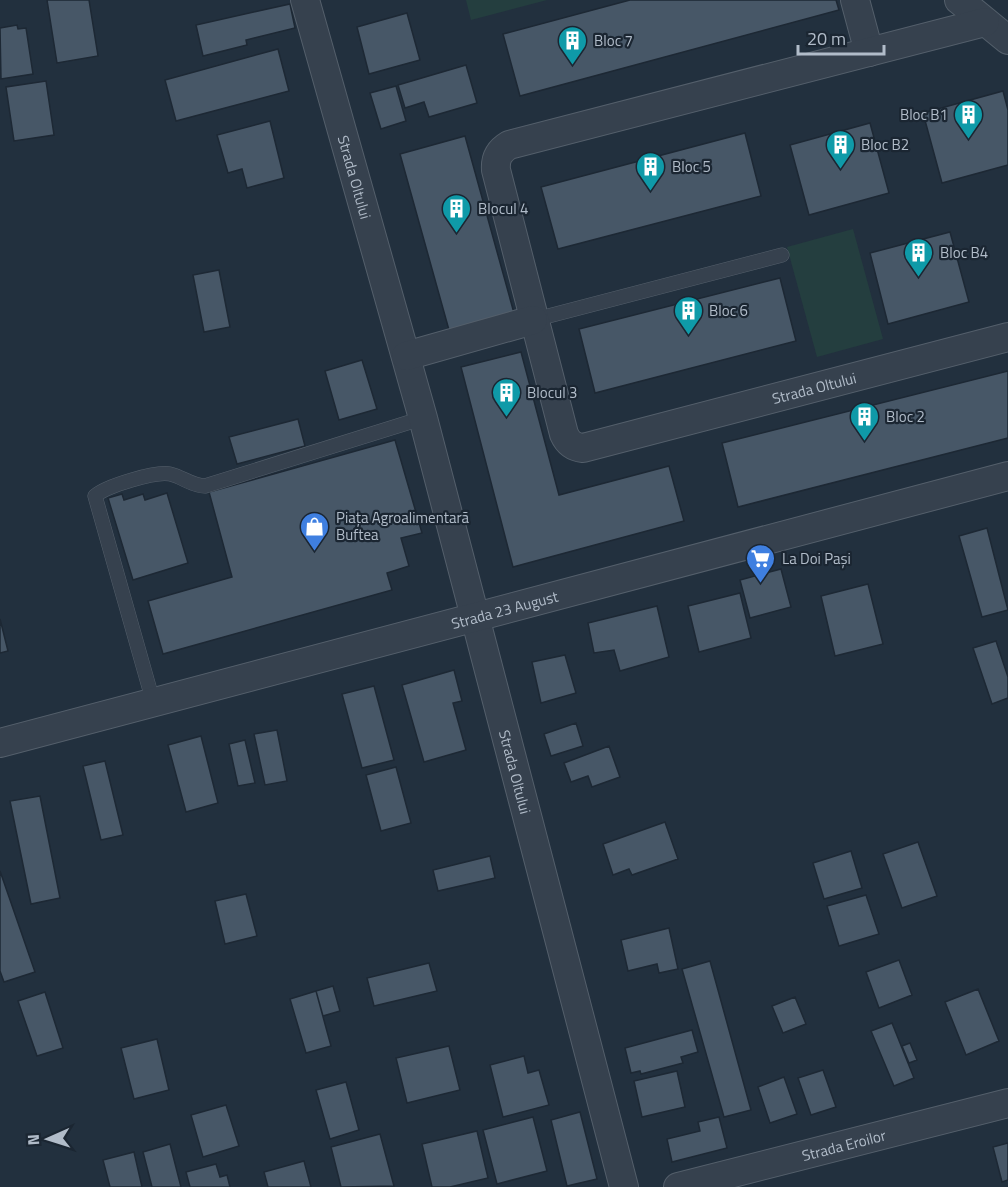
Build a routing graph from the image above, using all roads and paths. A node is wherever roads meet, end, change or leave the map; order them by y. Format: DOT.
graph roads {
  1 [pos="305,0"];
  2 [pos="855,0"];
  3 [pos="959,0"];
  4 [pos="985,22"];
  5 [pos="1008,40"];
  6 [pos="869,52"];
  7 [pos="782,255"];
  8 [pos="533,320"];
  9 [pos="1008,337"];
  10 [pos="406,356"];
  11 [pos="423,418"];
  12 [pos="1008,476"];
  13 [pos="477,617"];
  14 [pos="153,701"];
  15 [pos="0,743"];
  16 [pos="1008,1103"];
  17 [pos="624,1187"];
  18 [pos="678,1187"];
  1 -- 10 [label="street, Strada Oltului"];
  2 -- 6 [label="street"];
  3 -- 4 [label="street"];
  4 -- 5 [label="street"];
  4 -- 6 [label="street"];
  6 -- 8 [label="street, Strada Oltului"];
  7 -- 8 [label="lane"];
  8 -- 9 [label="street, Strada Oltului"];
  8 -- 10 [label="street"];
  10 -- 11 [label="street, Strada Oltului"];
  11 -- 13 [label="street, Strada Oltului"];
  11 -- 14 [label="lane"];
  12 -- 13 [label="street, Strada 23 August"];
  13 -- 14 [label="street, Strada 23 August"];
  13 -- 17 [label="street, Strada Oltului"];
  14 -- 15 [label="street, Strada 23 August"];
  16 -- 18 [label="street, Strada Eroilor"];
}
